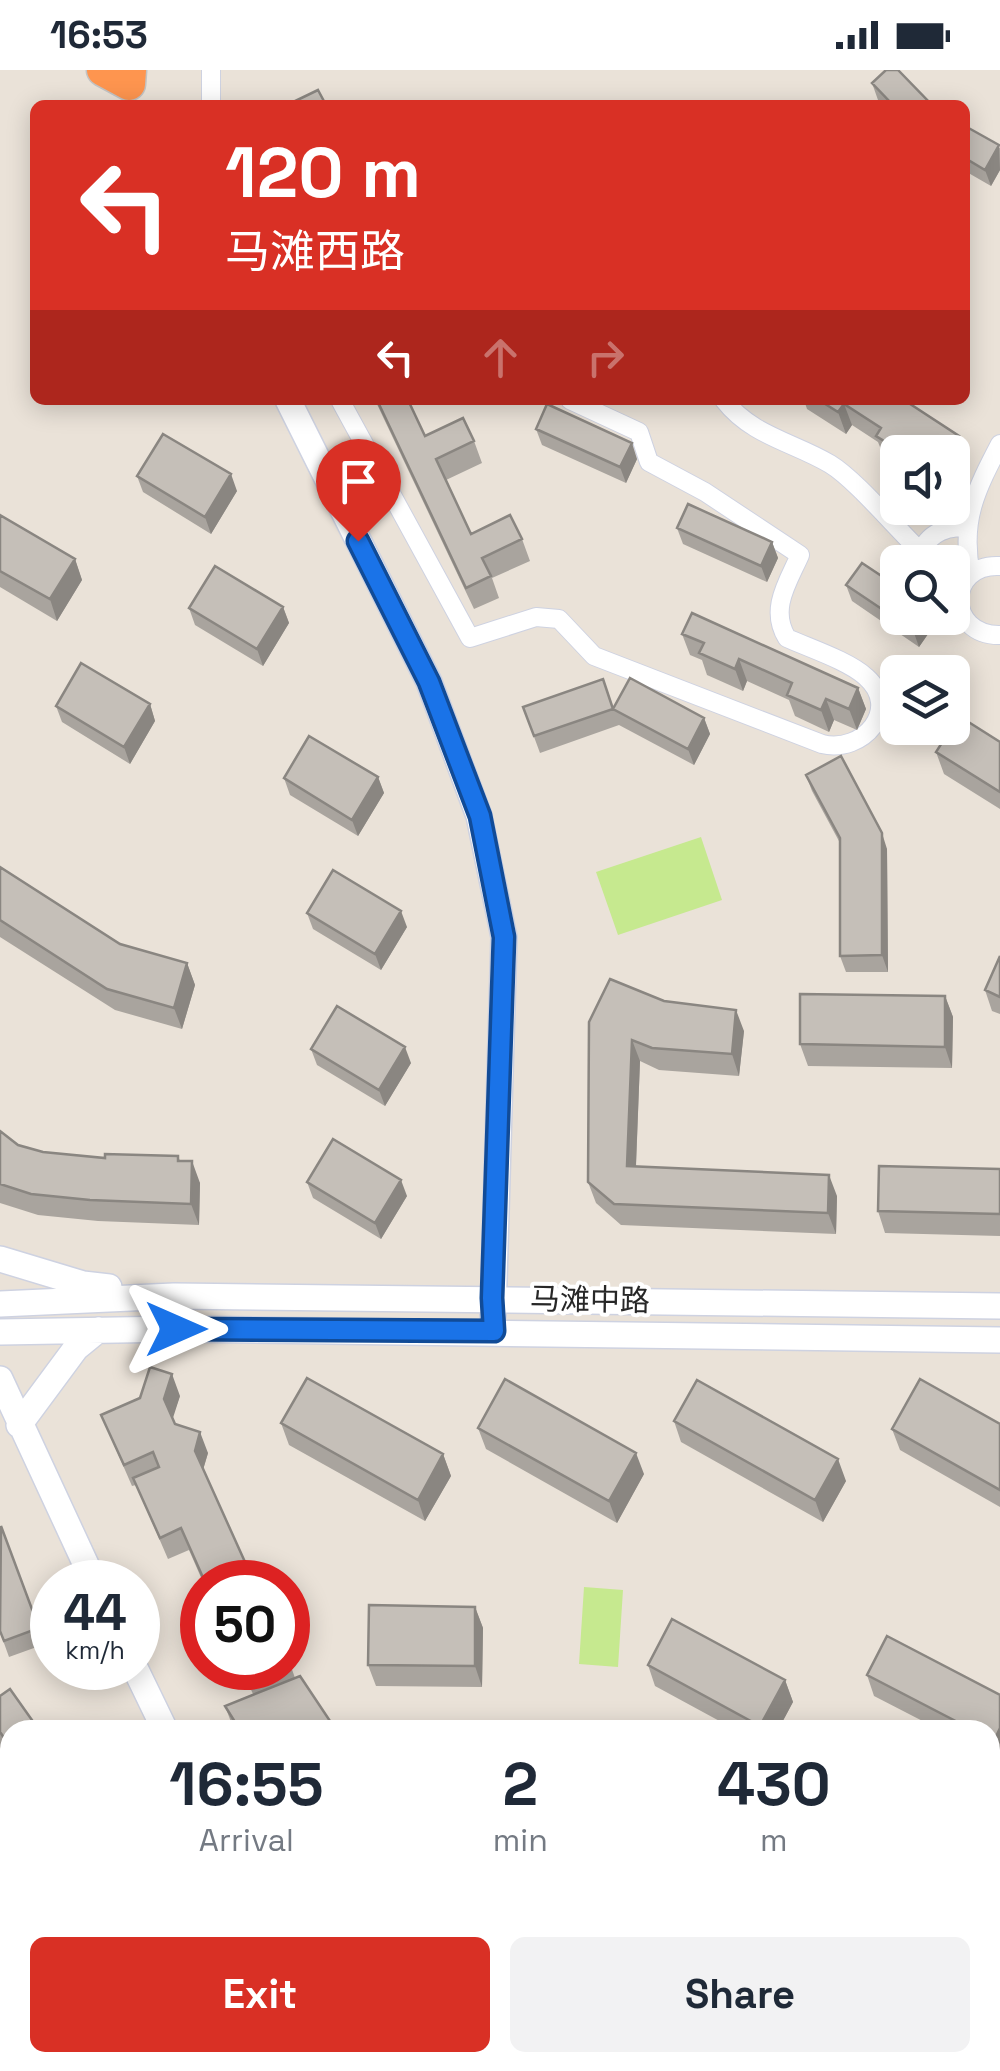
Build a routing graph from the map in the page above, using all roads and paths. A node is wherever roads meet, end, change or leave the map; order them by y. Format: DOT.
graph roads {
  1 [pos="211,70"];
  2 [pos="211,100"];
  3 [pos="290,405"];
  4 [pos="343,405"];
  5 [pos="581,405"];
  6 [pos="728,405"];
  7 [pos="1000,444"];
  8 [pos="967,527"];
  9 [pos="907,545"];
  10 [pos="928,545"];
  11 [pos="1000,566"];
  12 [pos="971,574"];
  13 [pos="970,625"];
  14 [pos="1000,635"];
  15 [pos="0,1259"];
  16 [pos="174,1296"];
  17 [pos="492,1298"];
  18 [pos="0,1304"];
  19 [pos="1000,1306"];
  20 [pos="98,1330"];
  21 [pos="494,1331"];
  22 [pos="0,1332"];
  23 [pos="1000,1340"];
  24 [pos="0,1379"];
  25 [pos="10,1410"];
  26 [pos="83,1560"];
  27 [pos="145,1690"];
  28 [pos="159,1720"];
  1 -- 2 [label="street"];
  3 -- 17 [label="main road"];
  4 -- 5 [label="street"];
  6 -- 9 [label="street"];
  7 -- 8 [label="street"];
  8 -- 10 [label="street"];
  8 -- 12 [label="street"];
  11 -- 12 [label="street"];
  13 -- 14 [label="street"];
  15 -- 16 [label="main road"];
  16 -- 17 [label="main road, 马滩中路"];
  16 -- 18 [label="main road, 马滩中路"];
  17 -- 19 [label="main road, 马滩中路"];
  17 -- 21 [label="main road"];
  20 -- 21 [label="main road, 马滩中路"];
  20 -- 22 [label="main road, 马滩中路"];
  20 -- 25 [label="main road"];
  21 -- 23 [label="main road, 马滩中路"];
  24 -- 25 [label="main road"];
  25 -- 26 [label="main road"];
  27 -- 28 [label="main road"];
}
